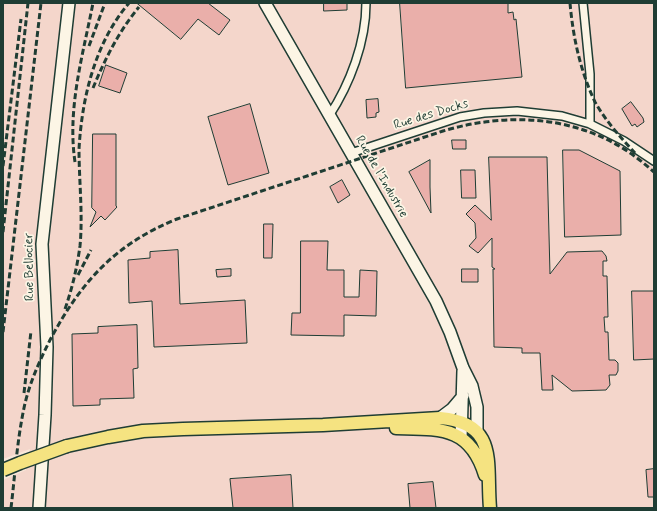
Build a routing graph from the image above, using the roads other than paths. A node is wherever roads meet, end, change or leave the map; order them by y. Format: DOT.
graph roads {
  1 [pos="69,3"];
  2 [pos="265,3"];
  3 [pos="366,3"];
  4 [pos="583,3"];
  5 [pos="330,116"];
  6 [pos="590,124"];
  7 [pos="351,153"];
  8 [pos="654,161"];
  9 [pos="463,368"];
  10 [pos="463,396"];
  11 [pos="440,418"];
  12 [pos="471,424"];
  13 [pos="323,425"];
  14 [pos="461,438"];
  15 [pos="3,470"];
  16 [pos="488,486"];
  17 [pos="39,508"];
  18 [pos="490,508"];
  1 -- 17 [label="main road, Rue Bellocier"];
  2 -- 5 [label="main road, Rue de l'Industrie"];
  3 -- 5 [label="street"];
  4 -- 6 [label="street"];
  5 -- 7 [label="main road, Rue de l'Industrie"];
  6 -- 7 [label="street, Rue des Docks"];
  6 -- 8 [label="street, Rue des Docks"];
  7 -- 9 [label="main road, Rue de l'Industrie"];
  9 -- 10 [label="main road"];
  9 -- 12 [label="main road"];
  10 -- 11 [label="main road"];
  10 -- 12 [label="main road"];
  11 -- 12 [label="main road"];
  11 -- 13 [label="main road"];
  12 -- 14 [label="main road"];
  12 -- 16 [label="main road"];
  13 -- 14 [label="main road"];
  13 -- 15 [label="main road, bridge"];
  14 -- 16 [label="main road"];
  16 -- 18 [label="main road"];
}
